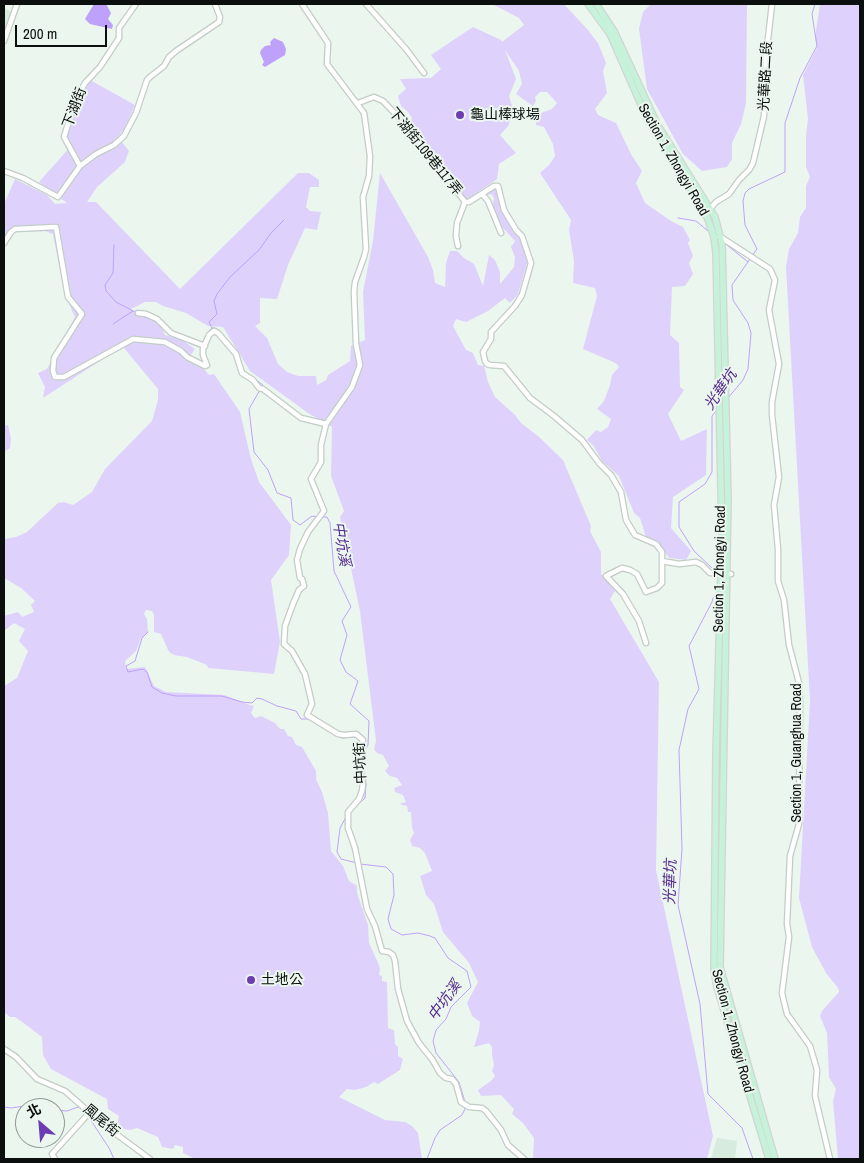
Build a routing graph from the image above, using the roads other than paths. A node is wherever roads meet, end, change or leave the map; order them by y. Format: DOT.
graph roads {
  1 [pos="17,4"];
  2 [pos="136,4"];
  3 [pos="215,4"];
  4 [pos="302,4"];
  5 [pos="366,4"];
  6 [pos="588,4"];
  7 [pos="596,4"];
  8 [pos="772,4"];
  9 [pos="4,42"];
  10 [pos="424,73"];
  11 [pos="638,93"];
  12 [pos="358,103"];
  13 [pos="80,166"];
  14 [pos="4,171"];
  15 [pos="482,194"];
  16 [pos="465,202"];
  17 [pos="706,212"];
  18 [pos="502,233"];
  19 [pos="717,236"];
  20 [pos="4,243"];
  21 [pos="458,246"];
  22 [pos="138,313"];
  23 [pos="202,345"];
  24 [pos="326,424"];
  25 [pos="724,429"];
  26 [pos="662,561"];
  27 [pos="720,574"];
  28 [pos="729,574"];
  29 [pos="646,643"];
  30 [pos="716,684"];
  31 [pos="727,684"];
  32 [pos="719,803"];
  33 [pos="742,1040"];
  34 [pos="732,1043"];
  35 [pos="4,1049"];
  36 [pos="88,1114"];
  37 [pos="55,1159"];
  38 [pos="150,1159"];
  39 [pos="524,1159"];
  40 [pos="769,1159"];
  41 [pos="775,1159"];
  42 [pos="830,1159"];
  1 -- 9 [label="street"];
  2 -- 13 [label="street, 下湖街"];
  3 -- 13 [label="street"];
  4 -- 12 [label="street"];
  5 -- 10 [label="street"];
  6 -- 11 [label="main road, Section 1, Zhongyi Road"];
  7 -- 11 [label="main road, Section 1, Zhongyi Road"];
  8 -- 17 [label="street, 光華路二段"];
  11 -- 17 [label="main road, Section 1, Zhongyi Road"];
  12 -- 16 [label="street, 下湖街109巷117弄"];
  12 -- 24 [label="street, 中坑街"];
  13 -- 14 [label="street"];
  15 -- 16 [label="street"];
  15 -- 18 [label="street"];
  15 -- 26 [label="street"];
  16 -- 21 [label="street"];
  17 -- 19 [label="main road, Section 1, Zhongyi Road"];
  19 -- 25 [label="main road, Section 1, Zhongyi Road"];
  19 -- 25 [label="main road, Section 1, Zhongyi Road"];
  19 -- 42 [label="street, Section 1, Guanghua Road"];
  20 -- 23 [label="street"];
  22 -- 23 [label="street"];
  23 -- 24 [label="street"];
  24 -- 39 [label="street, 中坑街"];
  25 -- 27 [label="main road, Section 1, Zhongyi Road"];
  25 -- 28 [label="main road, Section 1, Zhongyi Road"];
  26 -- 27 [label="street"];
  26 -- 29 [label="street"];
  27 -- 28 [label="street"];
  27 -- 30 [label="main road, Section 1, Zhongyi Road"];
  28 -- 31 [label="main road, Section 1, Zhongyi Road"];
  30 -- 31 [label="main road"];
  30 -- 32 [label="main road, Section 1, Zhongyi Road"];
  31 -- 32 [label="main road, Section 1, Zhongyi Road"];
  32 -- 33 [label="main road, Section 1, Zhongyi Road"];
  32 -- 34 [label="main road, Section 1, Zhongyi Road"];
  33 -- 34 [label="main road"];
  33 -- 41 [label="main road, Section 1, Zhongyi Road"];
  34 -- 40 [label="main road, Section 1, Zhongyi Road"];
  35 -- 36 [label="street, 風尾街"];
  36 -- 37 [label="street"];
  36 -- 38 [label="street, 風尾街"];
}
